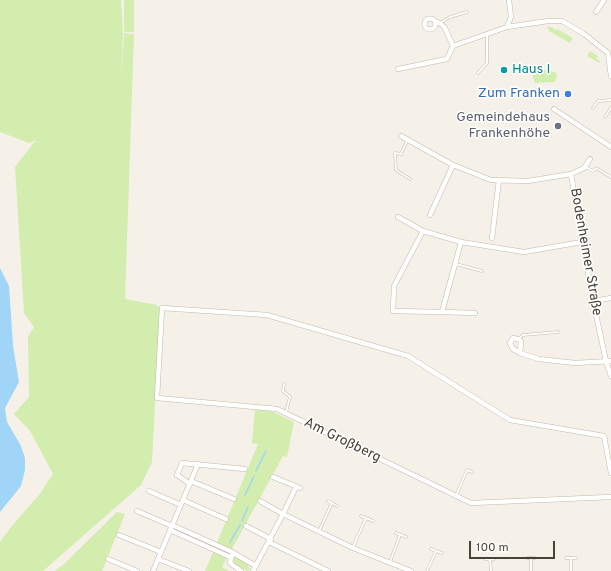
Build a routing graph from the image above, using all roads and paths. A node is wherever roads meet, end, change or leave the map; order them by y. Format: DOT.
graph roads {
  1 [pos="508,0"];
  2 [pos="604,0"];
  3 [pos="467,12"];
  4 [pos="596,12"];
  5 [pos="438,23"];
  6 [pos="507,27"];
  7 [pos="487,36"];
  8 [pos="453,46"];
  9 [pos="398,69"];
  10 [pos="478,73"];
  11 [pos="611,76"];
  12 [pos="611,100"];
  13 [pos="593,108"];
  14 [pos="611,108"];
  15 [pos="554,109"];
  16 [pos="605,116"];
  17 [pos="401,136"];
  18 [pos="408,140"];
  19 [pos="611,147"];
  20 [pos="590,159"];
  21 [pos="453,165"];
  22 [pos="585,167"];
  23 [pos="571,174"];
  24 [pos="611,177"];
  25 [pos="410,179"];
  26 [pos="499,180"];
  27 [pos="430,215"];
  28 [pos="398,217"];
  29 [pos="423,231"];
  30 [pos="492,238"];
  31 [pos="462,242"];
  32 [pos="582,242"];
  33 [pos="456,264"];
  34 [pos="482,271"];
  35 [pos="611,298"];
  36 [pos="593,301"];
  37 [pos="442,312"];
  38 [pos="475,313"];
  39 [pos="558,332"];
  40 [pos="518,339"];
  41 [pos="520,353"];
  42 [pos="608,361"];
  43 [pos="611,376"];
  44 [pos="284,384"];
  45 [pos="286,414"];
  46 [pos="198,464"];
  47 [pos="245,469"];
  48 [pos="472,472"];
  49 [pos="611,473"];
  50 [pos="273,477"];
  51 [pos="190,482"];
  52 [pos="149,491"];
  53 [pos="456,497"];
  54 [pos="611,497"];
  55 [pos="234,499"];
  56 [pos="260,501"];
  57 [pos="328,501"];
  58 [pos="182,503"];
  59 [pos="332,503"];
  60 [pos="337,506"];
  61 [pos="136,511"];
  62 [pos="283,514"];
  63 [pos="361,516"];
  64 [pos="366,518"];
  65 [pos="226,519"];
  66 [pos="373,521"];
  67 [pos="246,526"];
  68 [pos="172,527"];
  69 [pos="318,532"];
  70 [pos="396,533"];
  71 [pos="119,535"];
  72 [pos="400,535"];
  73 [pos="406,537"];
  74 [pos="270,541"];
  75 [pos="352,548"];
  76 [pos="431,549"];
  77 [pos="436,551"];
  78 [pos="161,552"];
  79 [pos="442,553"];
  80 [pos="232,555"];
  81 [pos="526,558"];
  82 [pos="531,558"];
  83 [pos="536,558"];
  84 [pos="566,558"];
  85 [pos="571,558"];
  86 [pos="576,558"];
  87 [pos="158,559"];
  88 [pos="486,559"];
  89 [pos="494,559"];
  90 [pos="108,560"];
  91 [pos="490,560"];
  92 [pos="390,563"];
  93 [pos="256,566"];
  94 [pos="137,571"];
  95 [pos="153,571"];
  96 [pos="188,571"];
  97 [pos="241,571"];
  98 [pos="254,571"];
  99 [pos="328,571"];
  100 [pos="411,571"];
  101 [pos="427,571"];
  102 [pos="491,571"];
  103 [pos="531,571"];
  104 [pos="571,571"];
  1 -- 6 [label="street"];
  2 -- 4 [label="street"];
  3 -- 5 [label="lane"];
  5 -- 8 [label="street"];
  6 -- 7 [label="street"];
  6 -- 11 [label="street"];
  7 -- 8 [label="street"];
  7 -- 10 [label="lane"];
  8 -- 9 [label="street"];
  12 -- 13 [label="lane"];
  14 -- 16 [label="lane"];
  15 -- 19 [label="street"];
  17 -- 18 [label="street"];
  18 -- 21 [label="street"];
  18 -- 25 [label="lane"];
  20 -- 22 [label="street"];
  21 -- 26 [label="street"];
  21 -- 27 [label="street"];
  22 -- 23 [label="street"];
  22 -- 24 [label="lane"];
  23 -- 26 [label="street"];
  23 -- 32 [label="street, Bodenheimer Straße"];
  26 -- 30 [label="street"];
  28 -- 29 [label="street"];
  29 -- 31 [label="street"];
  29 -- 37 [label="street"];
  31 -- 32 [label="street"];
  31 -- 33 [label="street"];
  32 -- 36 [label="street, Bodenheimer Straße"];
  33 -- 34 [label="lane"];
  33 -- 37 [label="street"];
  35 -- 36 [label="street"];
  36 -- 42 [label="street, Bodenheimer Straße"];
  37 -- 38 [label="street"];
  39 -- 40 [label="lane"];
  40 -- 41 [label="street"];
  40 -- 41 [label="street"];
  41 -- 42 [label="street"];
  42 -- 43 [label="street, Bodenheimer Straße"];
  44 -- 45 [label="lane"];
  45 -- 49 [label="street, Am Großberg"];
  45 -- 53 [label="street, Am Großberg"];
  46 -- 47 [label="street"];
  46 -- 51 [label="street"];
  46 -- 51 [label="street"];
  48 -- 53 [label="lane"];
  50 -- 62 [label="street"];
  51 -- 55 [label="street"];
  51 -- 58 [label="street"];
  52 -- 58 [label="street"];
  53 -- 54 [label="street, Am Großberg"];
  56 -- 62 [label="street"];
  57 -- 59 [label="lane"];
  58 -- 65 [label="street"];
  58 -- 68 [label="street"];
  59 -- 60 [label="lane"];
  59 -- 69 [label="lane"];
  61 -- 68 [label="street"];
  62 -- 69 [label="street"];
  62 -- 74 [label="street"];
  63 -- 64 [label="lane"];
  64 -- 66 [label="lane"];
  64 -- 75 [label="lane"];
  67 -- 74 [label="street"];
  68 -- 78 [label="street"];
  68 -- 80 [label="street"];
  69 -- 75 [label="street"];
  70 -- 72 [label="lane"];
  71 -- 78 [label="street"];
  72 -- 73 [label="lane"];
  72 -- 92 [label="lane"];
  74 -- 93 [label="street"];
  74 -- 99 [label="street"];
  75 -- 92 [label="street"];
  76 -- 77 [label="lane"];
  77 -- 79 [label="lane"];
  77 -- 101 [label="lane"];
  78 -- 87 [label="street"];
  80 -- 93 [label="street"];
  80 -- 97 [label="street"];
  81 -- 82 [label="lane"];
  82 -- 83 [label="lane"];
  82 -- 103 [label="lane"];
  84 -- 85 [label="lane"];
  85 -- 86 [label="lane"];
  85 -- 104 [label="lane"];
  87 -- 95 [label="street"];
  87 -- 96 [label="street"];
  88 -- 91 [label="lane"];
  89 -- 91 [label="lane"];
  90 -- 94 [label="street"];
  91 -- 102 [label="lane"];
  92 -- 100 [label="street"];
  93 -- 98 [label="street"];
}
